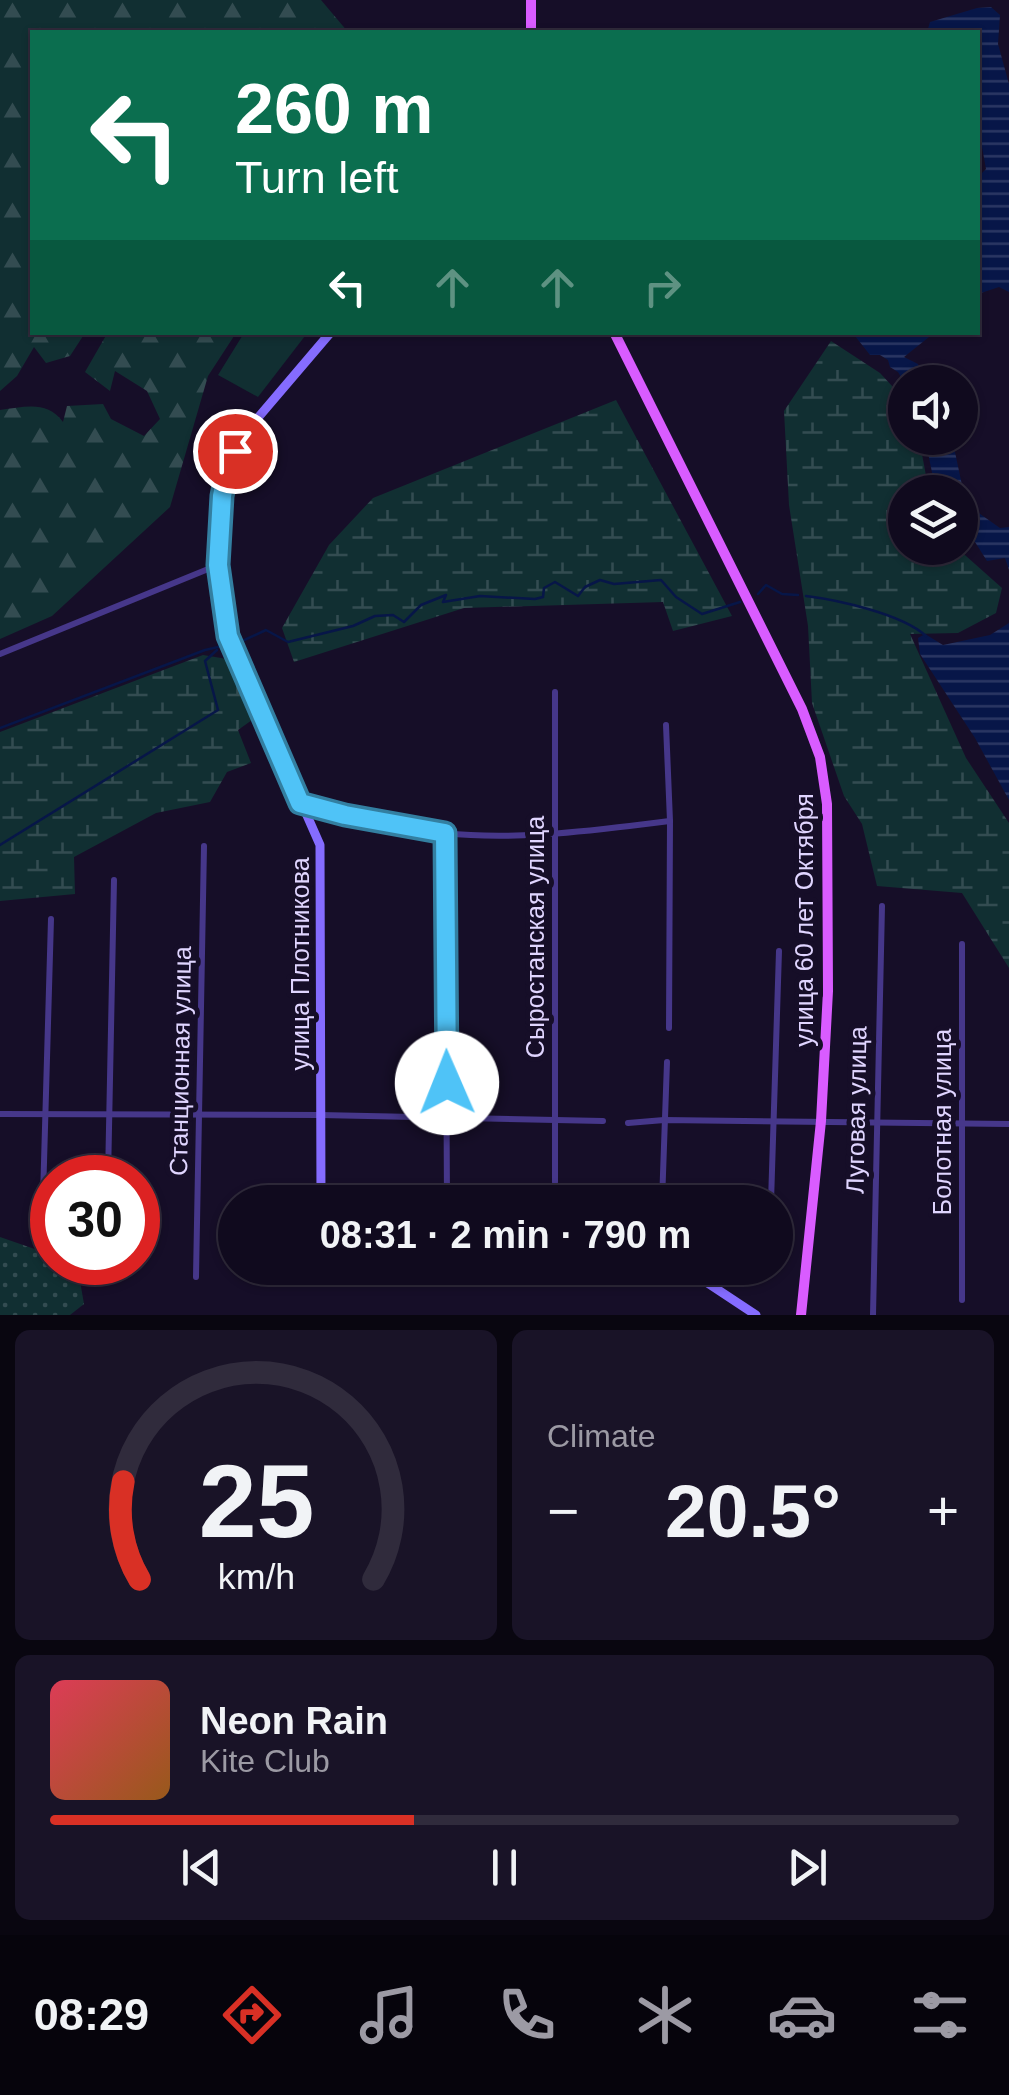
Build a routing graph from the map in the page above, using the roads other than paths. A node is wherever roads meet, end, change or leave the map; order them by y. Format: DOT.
graph roads {
  1 [pos="531,0"];
  2 [pos="531,30"];
  3 [pos="328,335"];
  4 [pos="615,335"];
  5 [pos="218,565"];
  6 [pos="0,654"];
  7 [pos="555,692"];
  8 [pos="666,725"];
  9 [pos="300,803"];
  10 [pos="670,821"];
  11 [pos="445,830"];
  12 [pos="556,831"];
  13 [pos="204,846"];
  14 [pos="114,880"];
  15 [pos="882,906"];
  16 [pos="51,919"];
  17 [pos="962,944"];
  18 [pos="780,951"];
  19 [pos="670,1028"];
  20 [pos="668,1062"];
  21 [pos="0,1114"];
  22 [pos="45,1114"];
  23 [pos="198,1115"];
  24 [pos="320,1115"];
  25 [pos="110,1116"];
  26 [pos="447,1118"];
  27 [pos="664,1120"];
  28 [pos="554,1121"];
  29 [pos="603,1121"];
  30 [pos="773,1121"];
  31 [pos="821,1121"];
  32 [pos="628,1122"];
  33 [pos="876,1123"];
  34 [pos="962,1124"];
  35 [pos="1009,1124"];
  36 [pos="44,1155"];
  37 [pos="109,1155"];
  38 [pos="555,1182"];
  39 [pos="320,1185"];
  40 [pos="447,1185"];
  41 [pos="662,1185"];
  42 [pos="771,1185"];
  43 [pos="196,1277"];
  44 [pos="711,1285"];
  45 [pos="962,1300"];
  46 [pos="756,1315"];
  47 [pos="801,1315"];
  48 [pos="872,1315"];
  1 -- 2 [label="main road"];
  3 -- 5 [label="street"];
  4 -- 31 [label="main road, улица 60 лет Октября"];
  5 -- 6 [label="street"];
  5 -- 9 [label="street, улица Плотникова"];
  7 -- 12 [label="street, Сыростанская улица"];
  8 -- 10 [label="street"];
  9 -- 11 [label="street"];
  9 -- 24 [label="street, улица Плотникова"];
  10 -- 12 [label="street"];
  10 -- 19 [label="street"];
  11 -- 12 [label="street"];
  11 -- 26 [label="street"];
  12 -- 28 [label="street, Сыростанская улица"];
  13 -- 23 [label="street, Станционная улица"];
  14 -- 25 [label="street"];
  15 -- 33 [label="street, Луговая улица"];
  16 -- 22 [label="street"];
  17 -- 34 [label="street, Болотная улица"];
  18 -- 30 [label="street"];
  20 -- 27 [label="street"];
  21 -- 22 [label="street"];
  22 -- 25 [label="street"];
  22 -- 36 [label="street"];
  23 -- 24 [label="street"];
  23 -- 25 [label="street"];
  23 -- 43 [label="street, Станционная улица"];
  24 -- 26 [label="street"];
  24 -- 39 [label="street, улица Плотникова"];
  25 -- 37 [label="street"];
  26 -- 28 [label="street"];
  26 -- 40 [label="street"];
  27 -- 30 [label="street"];
  27 -- 32 [label="street"];
  27 -- 41 [label="street"];
  28 -- 29 [label="street"];
  28 -- 38 [label="street, Сыростанская улица"];
  30 -- 31 [label="street"];
  30 -- 42 [label="street"];
  31 -- 33 [label="street"];
  31 -- 47 [label="main road, улица 60 лет Октября"];
  33 -- 34 [label="street"];
  33 -- 48 [label="street, Луговая улица"];
  34 -- 35 [label="street"];
  34 -- 45 [label="street, Болотная улица"];
  44 -- 46 [label="street"];
}
